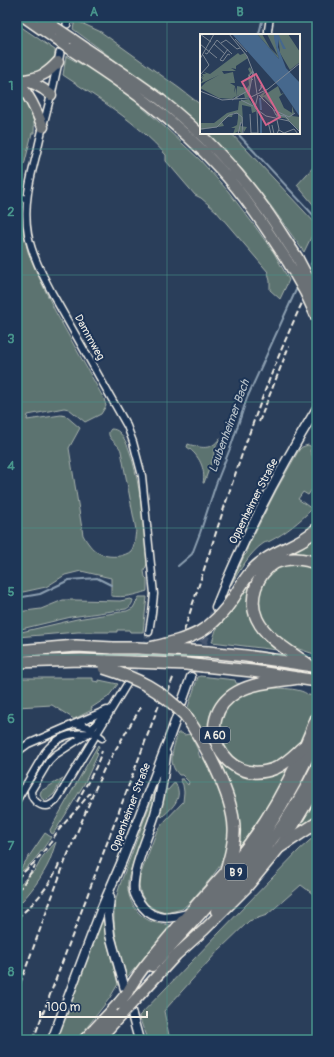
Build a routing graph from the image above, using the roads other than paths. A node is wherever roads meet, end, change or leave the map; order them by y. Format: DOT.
graph roads {
  1 [pos="24,17"];
  2 [pos="41,17"];
  3 [pos="270,17"];
  4 [pos="63,28"];
  5 [pos="268,34"];
  6 [pos="64,50"];
  7 [pos="20,82"];
  8 [pos="51,95"];
  9 [pos="42,127"];
  10 [pos="17,197"];
  11 [pos="27,199"];
  12 [pos="292,260"];
  13 [pos="317,295"];
  14 [pos="317,318"];
  15 [pos="317,408"];
  16 [pos="317,529"];
  17 [pos="317,564"];
  18 [pos="216,607"];
  19 [pos="149,632"];
  20 [pos="150,648"];
  21 [pos="17,651"];
  22 [pos="17,662"];
  23 [pos="106,664"];
  24 [pos="314,666"];
  25 [pos="190,677"];
  26 [pos="299,678"];
  27 [pos="317,681"];
  28 [pos="127,684"];
  29 [pos="111,709"];
  30 [pos="317,716"];
  31 [pos="74,724"];
  32 [pos="95,733"];
  33 [pos="317,737"];
  34 [pos="167,744"];
  35 [pos="303,747"];
  36 [pos="17,752"];
  37 [pos="317,766"];
  38 [pos="317,786"];
  39 [pos="17,800"];
  40 [pos="317,824"];
  41 [pos="280,847"];
  42 [pos="226,871"];
  43 [pos="115,878"];
  44 [pos="188,914"];
  45 [pos="184,947"];
  46 [pos="131,992"];
  47 [pos="52,1040"];
  48 [pos="84,1040"];
  49 [pos="98,1040"];
  50 [pos="139,1040"];
  1 -- 4 [label="highway"];
  2 -- 4 [label="highway"];
  3 -- 5 [label="street"];
  4 -- 6 [label="highway, bridge"];
  6 -- 7 [label="highway"];
  6 -- 8 [label="street, Dammweg"];
  6 -- 12 [label="highway"];
  7 -- 8 [label="highway"];
  7 -- 9 [label="highway"];
  8 -- 9 [label="street, Dammweg"];
  9 -- 11 [label="street, Dammweg"];
  10 -- 11 [label="street"];
  11 -- 19 [label="street, Dammweg"];
  12 -- 13 [label="highway, bridge"];
  12 -- 14 [label="highway, bridge"];
  15 -- 18 [label="main road, Oppenheimer Straße"];
  16 -- 20 [label="highway, bridge"];
  17 -- 24 [label="highway"];
  20 -- 21 [label="highway, bridge"];
  20 -- 24 [label="highway, bridge"];
  22 -- 23 [label="highway, A 60"];
  23 -- 26 [label="highway, A 60, bridge"];
  23 -- 42 [label="highway, B 9, bridge"];
  25 -- 34 [label="main road, Oppenheimer Straße"];
  26 -- 27 [label="highway, A 60"];
  26 -- 35 [label="highway, A 60"];
  28 -- 29 [label="street"];
  29 -- 31 [label="street"];
  29 -- 32 [label="street"];
  29 -- 32 [label="street"];
  30 -- 35 [label="highway"];
  31 -- 32 [label="street"];
  31 -- 36 [label="street"];
  32 -- 32 [label="street"];
  32 -- 39 [label="street"];
  33 -- 46 [label="highway, B 9"];
  34 -- 43 [label="main road, Oppenheimer Straße"];
  34 -- 44 [label="main road"];
  35 -- 42 [label="highway"];
  37 -- 45 [label="highway, B 9"];
  38 -- 41 [label="highway"];
  40 -- 41 [label="highway"];
  41 -- 45 [label="highway"];
  42 -- 44 [label="highway"];
  43 -- 47 [label="main road"];
  43 -- 50 [label="main road"];
  44 -- 46 [label="highway"];
  45 -- 46 [label="highway, B 9"];
  46 -- 48 [label="highway, B 9, bridge"];
  46 -- 49 [label="highway, B 9, bridge"];
}
